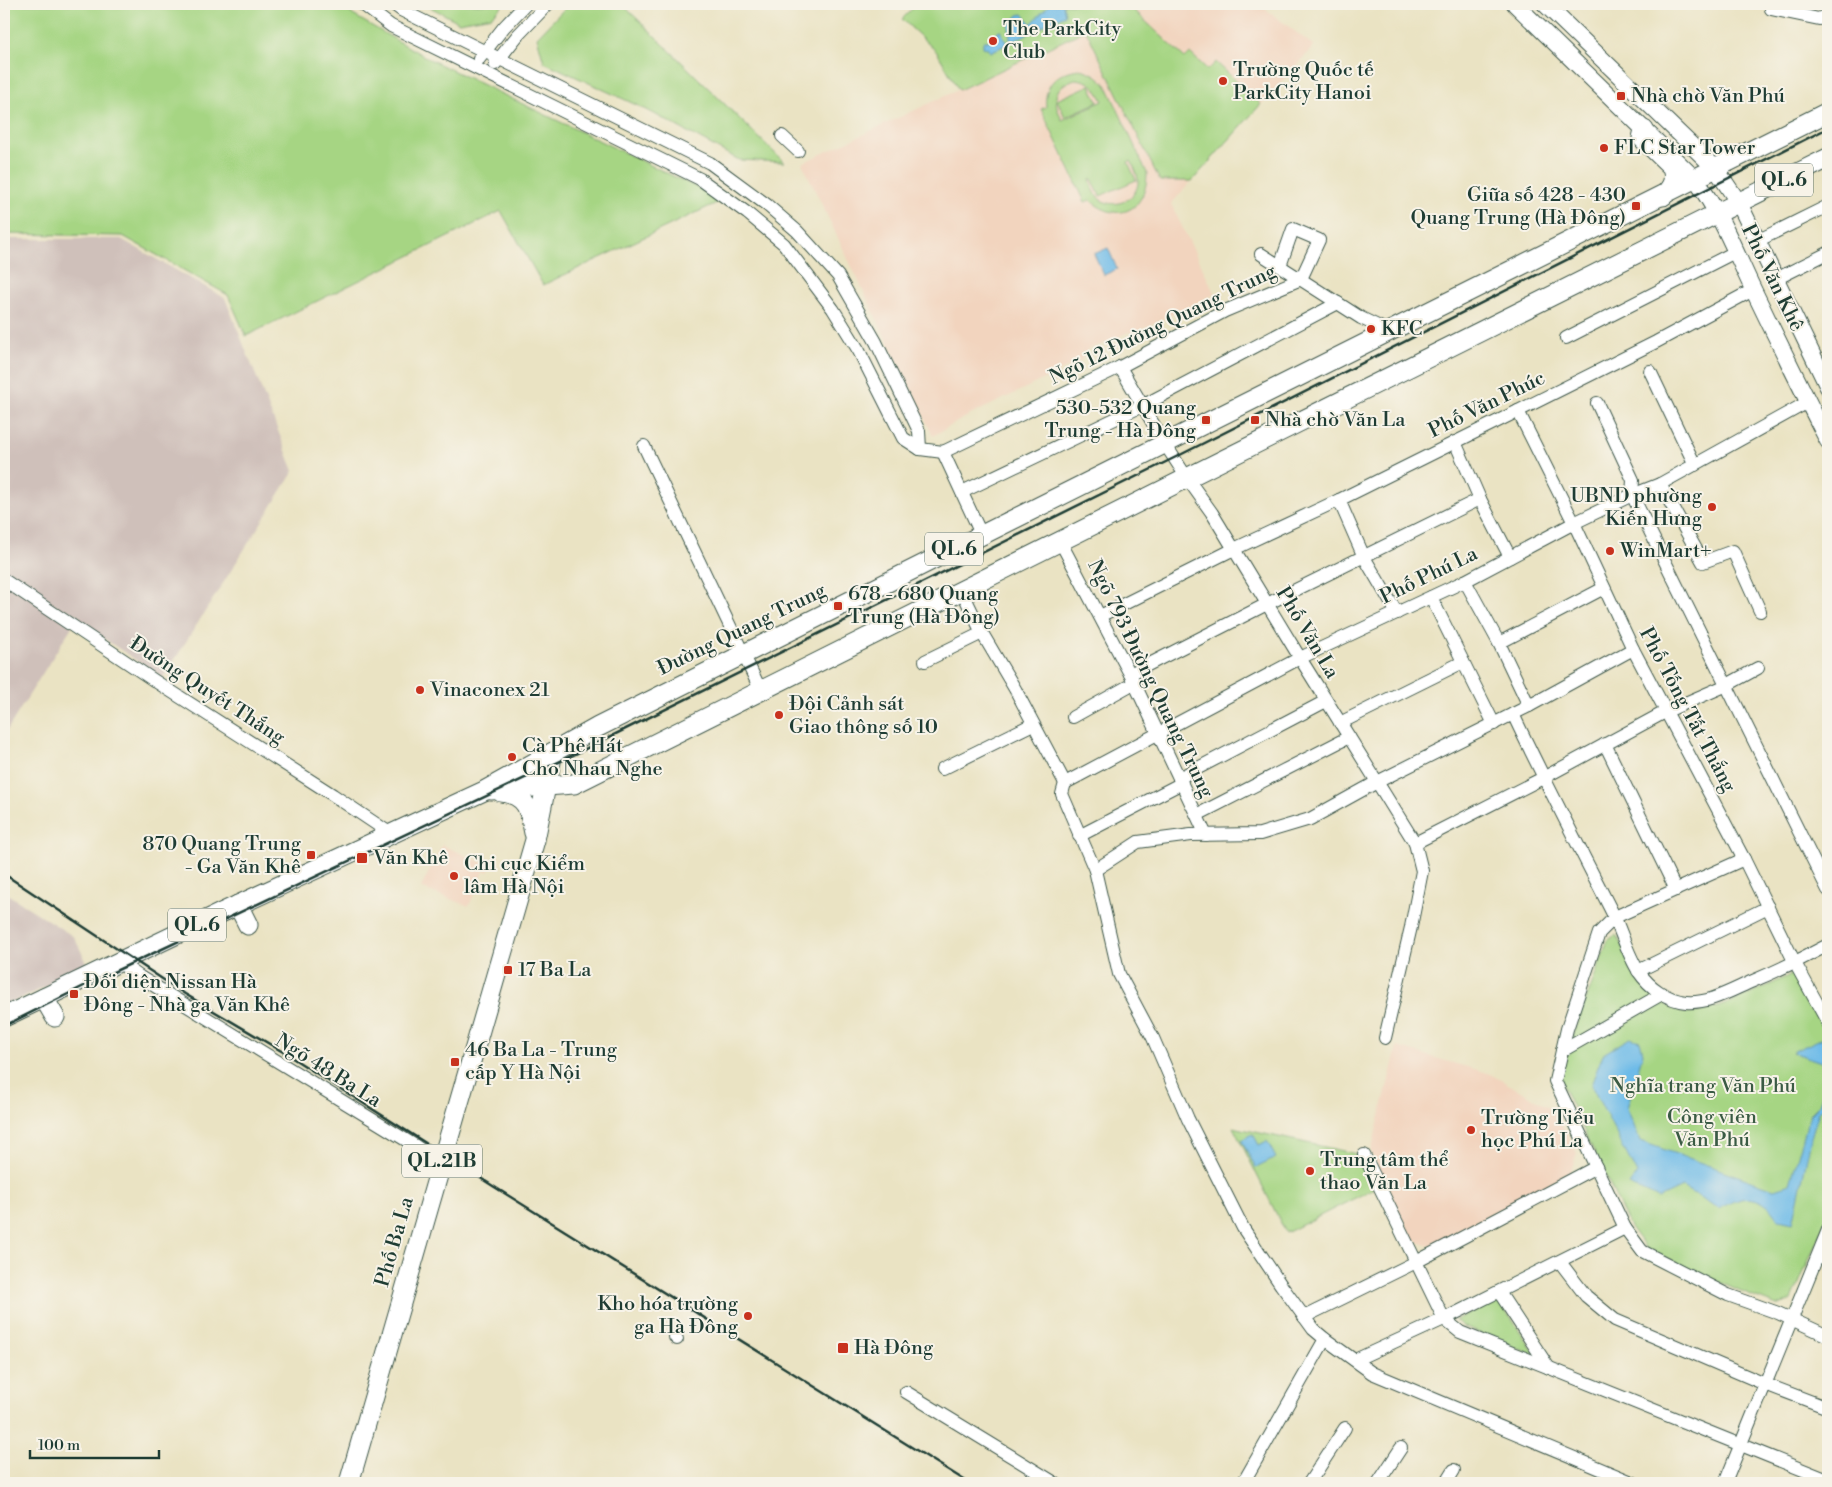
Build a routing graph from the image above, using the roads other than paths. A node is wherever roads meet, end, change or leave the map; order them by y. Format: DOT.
graph roads {
  1 [pos="362,4"];
  2 [pos="393,4"];
  3 [pos="526,4"];
  4 [pos="548,4"];
  5 [pos="1515,4"];
  6 [pos="1545,4"];
  7 [pos="1772,4"];
  8 [pos="1828,14"];
  9 [pos="484,52"];
  10 [pos="498,58"];
  11 [pos="475,67"];
  12 [pos="489,74"];
  13 [pos="1828,112"];
  14 [pos="1644,130"];
  15 [pos="782,136"];
  16 [pos="798,151"];
  17 [pos="1701,155"];
  18 [pos="1828,158"];
  19 [pos="1716,169"];
  20 [pos="1690,174"];
  21 [pos="1663,196"];
  22 [pos="1828,206"];
  23 [pos="1741,208"];
  24 [pos="1720,218"];
  25 [pos="1757,241"];
  26 [pos="1735,252"];
  27 [pos="1828,253"];
  28 [pos="1261,254"];
  29 [pos="1280,266"];
  30 [pos="1301,279"];
  31 [pos="1776,279"];
  32 [pos="1753,290"];
  33 [pos="1338,303"];
  34 [pos="1390,332"];
  35 [pos="1566,338"];
  36 [pos="1120,367"];
  37 [pos="1650,371"];
  38 [pos="1828,387"];
  39 [pos="1808,402"];
  40 [pos="1597,403"];
  41 [pos="1144,405"];
  42 [pos="1518,412"];
  43 [pos="1828,441"];
  44 [pos="1454,442"];
  45 [pos="1165,444"];
  46 [pos="644,446"];
  47 [pos="920,450"];
  48 [pos="943,452"];
  49 [pos="1695,465"];
  50 [pos="1187,478"];
  51 [pos="1660,484"];
  52 [pos="962,492"];
  53 [pos="1632,495"];
  54 [pos="1480,499"];
  55 [pos="1339,500"];
  56 [pos="1574,523"];
  57 [pos="982,536"];
  58 [pos="1060,542"];
  59 [pos="1234,549"];
  60 [pos="1510,556"];
  61 [pos="1364,557"];
  62 [pos="4,580"];
  63 [pos="1465,581"];
  64 [pos="1604,588"];
  65 [pos="962,590"];
  66 [pos="1430,597"];
  67 [pos="1267,604"];
  68 [pos="1760,611"];
  69 [pos="1397,613"];
  70 [pos="1100,616"];
  71 [pos="982,633"];
  72 [pos="1499,643"];
  73 [pos="1634,649"];
  74 [pos="743,654"];
  75 [pos="1300,658"];
  76 [pos="925,661"];
  77 [pos="1463,662"];
  78 [pos="1758,668"];
  79 [pos="1132,678"];
  80 [pos="1727,684"];
  81 [pos="761,690"];
  82 [pos="1326,701"];
  83 [pos="1529,706"];
  84 [pos="1667,710"];
  85 [pos="1513,714"];
  86 [pos="1073,717"];
  87 [pos="1340,723"];
  88 [pos="1033,724"];
  89 [pos="1494,724"];
  90 [pos="1158,733"];
  91 [pos="1349,737"];
  92 [pos="1605,744"];
  93 [pos="553,752"];
  94 [pos="942,769"];
  95 [pos="1543,778"];
  96 [pos="1180,780"];
  97 [pos="1065,782"];
  98 [pos="1377,782"];
  99 [pos="574,784"];
  100 [pos="545,786"];
  101 [pos="484,791"];
  102 [pos="1197,816"];
  103 [pos="391,834"];
  104 [pos="1206,834"];
  105 [pos="1079,836"];
  106 [pos="535,840"];
  107 [pos="1415,843"];
  108 [pos="1744,859"];
  109 [pos="1095,870"];
  110 [pos="1676,890"];
  111 [pos="1828,890"];
  112 [pos="238,905"];
  113 [pos="1768,907"];
  114 [pos="1615,917"];
  115 [pos="248,926"];
  116 [pos="1828,945"];
  117 [pos="120,963"];
  118 [pos="1795,963"];
  119 [pos="1638,971"];
  120 [pos="1662,994"];
  121 [pos="44,998"];
  122 [pos="4,1017"];
  123 [pos="55,1017"];
  124 [pos="1828,1023"];
  125 [pos="1385,1038"];
  126 [pos="1562,1051"];
  127 [pos="1364,1155"];
  128 [pos="441,1164"];
  129 [pos="1596,1167"];
  130 [pos="1625,1228"];
  131 [pos="1828,1230"];
  132 [pos="1416,1262"];
  133 [pos="1560,1262"];
  134 [pos="1499,1292"];
  135 [pos="1304,1317"];
  136 [pos="1444,1319"];
  137 [pos="1790,1319"];
  138 [pos="1828,1336"];
  139 [pos="1325,1340"];
  140 [pos="1355,1360"];
  141 [pos="1549,1368"];
  142 [pos="1765,1384"];
  143 [pos="906,1392"];
  144 [pos="1828,1408"];
  145 [pos="1345,1428"];
  146 [pos="1740,1446"];
  147 [pos="1401,1448"];
  148 [pos="1454,1470"];
  149 [pos="1828,1480"];
  150 [pos="349,1483"];
  151 [pos="1055,1483"];
  152 [pos="1244,1483"];
  153 [pos="1309,1483"];
  154 [pos="1378,1483"];
  155 [pos="1446,1483"];
  156 [pos="1633,1483"];
  157 [pos="1725,1483"];
  1 -- 11 [label="street"];
  2 -- 9 [label="street"];
  3 -- 9 [label="street"];
  4 -- 10 [label="street"];
  5 -- 14 [label="main road, Phố Văn Khê"];
  6 -- 17 [label="main road, Phố Văn Khê"];
  7 -- 8 [label="street"];
  9 -- 10 [label="street"];
  9 -- 11 [label="street"];
  10 -- 12 [label="street"];
  10 -- 47 [label="street"];
  11 -- 12 [label="street"];
  12 -- 47 [label="street"];
  13 -- 19 [label="highway, Đường Quang Trung / QL.6"];
  14 -- 20 [label="main road, Phố Văn Khê"];
  14 -- 21 [label="highway"];
  15 -- 16 [label="street"];
  17 -- 19 [label="main road, Phố Văn Khê"];
  17 -- 20 [label="main road"];
  18 -- 23 [label="highway, Đường Quang Trung / QL.6"];
  19 -- 20 [label="highway, Đường Quang Trung / QL.6"];
  19 -- 23 [label="main road, Phố Văn Khê"];
  20 -- 21 [label="highway, Đường Quang Trung / QL.6"];
  20 -- 24 [label="main road, Phố Văn Khê"];
  21 -- 34 [label="highway, Đường Quang Trung / QL.6"];
  22 -- 25 [label="street"];
  23 -- 24 [label="highway, Đường Quang Trung / QL.6"];
  23 -- 25 [label="main road, Phố Văn Khê"];
  24 -- 26 [label="main road, Phố Văn Khê"];
  24 -- 50 [label="highway, Đường Quang Trung / QL.6"];
  25 -- 31 [label="main road, Phố Văn Khê"];
  26 -- 32 [label="main road, Phố Văn Khê"];
  26 -- 35 [label="street"];
  27 -- 31 [label="street"];
  28 -- 29 [label="street"];
  29 -- 30 [label="street"];
  29 -- 30 [label="street"];
  30 -- 33 [label="street, Ngõ 12 Đường Quang Trung"];
  30 -- 36 [label="street, Ngõ 12 Đường Quang Trung"];
  31 -- 38 [label="main road, Phố Văn Khê"];
  32 -- 39 [label="main road, Phố Văn Khê"];
  32 -- 42 [label="street, Phố Văn Phúc"];
  33 -- 34 [label="street, Ngõ 12 Đường Quang Trung"];
  33 -- 41 [label="street"];
  34 -- 45 [label="highway, Đường Quang Trung / QL.6"];
  36 -- 41 [label="street, Phố Văn La"];
  36 -- 48 [label="street, Ngõ 12 Đường Quang Trung"];
  37 -- 49 [label="street"];
  39 -- 43 [label="main road, Phố Văn Khê"];
  39 -- 49 [label="street, Phố Phú La"];
  40 -- 53 [label="street"];
  41 -- 45 [label="street, Phố Văn La"];
  41 -- 52 [label="street"];
  42 -- 44 [label="street, Phố Văn Phúc"];
  42 -- 56 [label="street, Phố Tống Tất Thắng"];
  44 -- 54 [label="street"];
  44 -- 55 [label="street, Phố Văn Phúc"];
  45 -- 50 [label="street, Phố Văn La"];
  45 -- 57 [label="highway, Đường Quang Trung / QL.6"];
  46 -- 74 [label="street"];
  47 -- 48 [label="street"];
  48 -- 52 [label="street"];
  49 -- 51 [label="street, Phố Phú La"];
  50 -- 58 [label="highway, Đường Quang Trung / QL.6"];
  50 -- 59 [label="street, Phố Văn La"];
  51 -- 53 [label="street, Phố Phú La"];
  51 -- 68 [label="street"];
  52 -- 57 [label="street"];
  53 -- 56 [label="street, Phố Phú La"];
  53 -- 80 [label="street"];
  54 -- 60 [label="street"];
  54 -- 61 [label="street"];
  55 -- 59 [label="street, Phố Văn Phúc"];
  55 -- 61 [label="street"];
  56 -- 60 [label="street, Phố Phú La"];
  56 -- 64 [label="street, Phố Tống Tất Thắng"];
  57 -- 74 [label="highway, Đường Quang Trung / QL.6"];
  58 -- 65 [label="highway, Đường Quang Trung / QL.6"];
  58 -- 70 [label="street, Ngõ 793 Đường Quang Trung"];
  59 -- 67 [label="street, Phố Văn La"];
  59 -- 70 [label="street, Phố Văn Phúc"];
  60 -- 63 [label="street, Phố Phú La"];
  61 -- 67 [label="street"];
  61 -- 69 [label="street"];
  62 -- 103 [label="street, Đường Quyết Thắng"];
  63 -- 66 [label="street, Phố Phú La"];
  63 -- 72 [label="street"];
  64 -- 72 [label="street"];
  64 -- 73 [label="street, Phố Tống Tất Thắng"];
  65 -- 71 [label="street"];
  65 -- 81 [label="highway, Đường Quang Trung / QL.6"];
  66 -- 69 [label="street, Phố Phú La"];
  66 -- 77 [label="street"];
  67 -- 75 [label="street, Phố Văn La"];
  67 -- 79 [label="street"];
  69 -- 75 [label="street, Phố Phú La"];
  70 -- 79 [label="street, Ngõ 793 Đường Quang Trung"];
  71 -- 76 [label="street"];
  71 -- 88 [label="street"];
  72 -- 83 [label="street"];
  73 -- 83 [label="street"];
  73 -- 84 [label="street, Phố Tống Tất Thắng"];
  74 -- 81 [label="street"];
  74 -- 93 [label="highway, Đường Quang Trung / QL.6"];
  75 -- 82 [label="street, Phố Văn La"];
  75 -- 90 [label="street, Phố Phú La"];
  77 -- 87 [label="street"];
  77 -- 89 [label="street"];
  78 -- 80 [label="street"];
  79 -- 86 [label="street"];
  79 -- 90 [label="street, Ngõ 793 Đường Quang Trung"];
  80 -- 84 [label="street"];
  80 -- 111 [label="street"];
  81 -- 99 [label="highway, Đường Quang Trung / QL.6"];
  82 -- 87 [label="street, Phố Văn La"];
  82 -- 96 [label="street"];
  83 -- 85 [label="street"];
  84 -- 92 [label="street"];
  84 -- 108 [label="street, Phố Tống Tất Thắng"];
  85 -- 89 [label="street"];
  85 -- 95 [label="street"];
  87 -- 91 [label="street, Phố Văn La"];
  88 -- 94 [label="street"];
  88 -- 97 [label="street"];
  89 -- 98 [label="street"];
  90 -- 96 [label="street, Ngõ 793 Đường Quang Trung"];
  90 -- 97 [label="street, Phố Phú La"];
  91 -- 98 [label="street, Phố Văn La"];
  91 -- 102 [label="street"];
  92 -- 95 [label="street"];
  92 -- 110 [label="street"];
  93 -- 100 [label="highway, Phố Ba La / QL.21B"];
  93 -- 101 [label="highway, Đường Quang Trung / QL.6"];
  95 -- 107 [label="street"];
  95 -- 114 [label="street"];
  96 -- 102 [label="street, Ngõ 793 Đường Quang Trung"];
  96 -- 105 [label="street"];
  97 -- 105 [label="street"];
  98 -- 104 [label="street"];
  98 -- 107 [label="street, Phố Văn La"];
  99 -- 100 [label="highway, Đường Quang Trung / QL.6"];
  99 -- 106 [label="highway"];
  100 -- 101 [label="highway, Đường Quang Trung / QL.6"];
  100 -- 106 [label="highway, Phố Ba La / QL.21B"];
  101 -- 103 [label="highway, Đường Quang Trung / QL.6"];
  101 -- 106 [label="highway"];
  102 -- 104 [label="street, Ngõ 793 Đường Quang Trung"];
  103 -- 112 [label="highway, Đường Quang Trung / QL.6"];
  104 -- 109 [label="street"];
  105 -- 109 [label="street"];
  106 -- 128 [label="highway, Phố Ba La / QL.21B"];
  107 -- 125 [label="street, Phố Văn La"];
  108 -- 110 [label="street"];
  108 -- 113 [label="street, Phố Tống Tất Thắng"];
  109 -- 135 [label="street"];
  110 -- 114 [label="street"];
  112 -- 115 [label="highway"];
  112 -- 117 [label="highway, Đường Quang Trung / QL.6"];
  113 -- 118 [label="street, Phố Tống Tất Thắng"];
  113 -- 119 [label="street"];
  114 -- 119 [label="street"];
  114 -- 126 [label="street"];
  116 -- 118 [label="street"];
  117 -- 121 [label="highway, Đường Quang Trung / QL.6"];
  117 -- 128 [label="street, Ngõ 48 Ba La"];
  118 -- 120 [label="street"];
  118 -- 124 [label="street, Phố Tống Tất Thắng"];
  119 -- 120 [label="street"];
  120 -- 126 [label="street"];
  121 -- 122 [label="highway, Đường Quang Trung / QL.6"];
  121 -- 123 [label="highway"];
  126 -- 129 [label="street"];
  127 -- 132 [label="street"];
  128 -- 150 [label="highway, Phố Ba La / QL.21B"];
  129 -- 130 [label="street"];
  129 -- 132 [label="street"];
  130 -- 133 [label="street"];
  130 -- 137 [label="street"];
  131 -- 137 [label="street"];
  132 -- 135 [label="street"];
  132 -- 136 [label="street"];
  133 -- 134 [label="street"];
  133 -- 142 [label="street"];
  134 -- 136 [label="street"];
  134 -- 141 [label="street"];
  135 -- 139 [label="street"];
  136 -- 140 [label="street"];
  136 -- 141 [label="street"];
  137 -- 138 [label="street"];
  137 -- 142 [label="street"];
  139 -- 140 [label="street"];
  139 -- 152 [label="street"];
  140 -- 156 [label="street"];
  141 -- 146 [label="street"];
  142 -- 144 [label="street"];
  142 -- 146 [label="street"];
  143 -- 151 [label="street"];
  145 -- 153 [label="street"];
  146 -- 149 [label="street"];
  146 -- 157 [label="street"];
  147 -- 154 [label="street"];
  148 -- 155 [label="street"];
}
